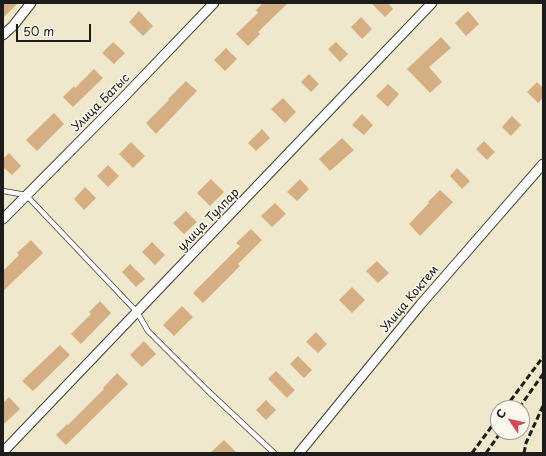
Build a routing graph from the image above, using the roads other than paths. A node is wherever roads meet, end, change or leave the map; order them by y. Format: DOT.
graph roads {
  1 [pos="31,3"];
  2 [pos="214,3"];
  3 [pos="432,3"];
  4 [pos="3,35"];
  5 [pos="543,164"];
  6 [pos="3,191"];
  7 [pos="26,195"];
  8 [pos="3,218"];
  9 [pos="137,312"];
  10 [pos="3,452"];
  11 [pos="274,453"];
  12 [pos="299,453"];
  1 -- 4 [label="street"];
  2 -- 7 [label="street, Улица Батыс"];
  3 -- 9 [label="street, улица Тулпар"];
  5 -- 12 [label="street, Улица Коктем"];
  6 -- 7 [label="lane"];
  7 -- 8 [label="street, Улица Батыс"];
  7 -- 9 [label="lane"];
  9 -- 10 [label="street, улица Тулпар"];
  9 -- 11 [label="lane"];
}
